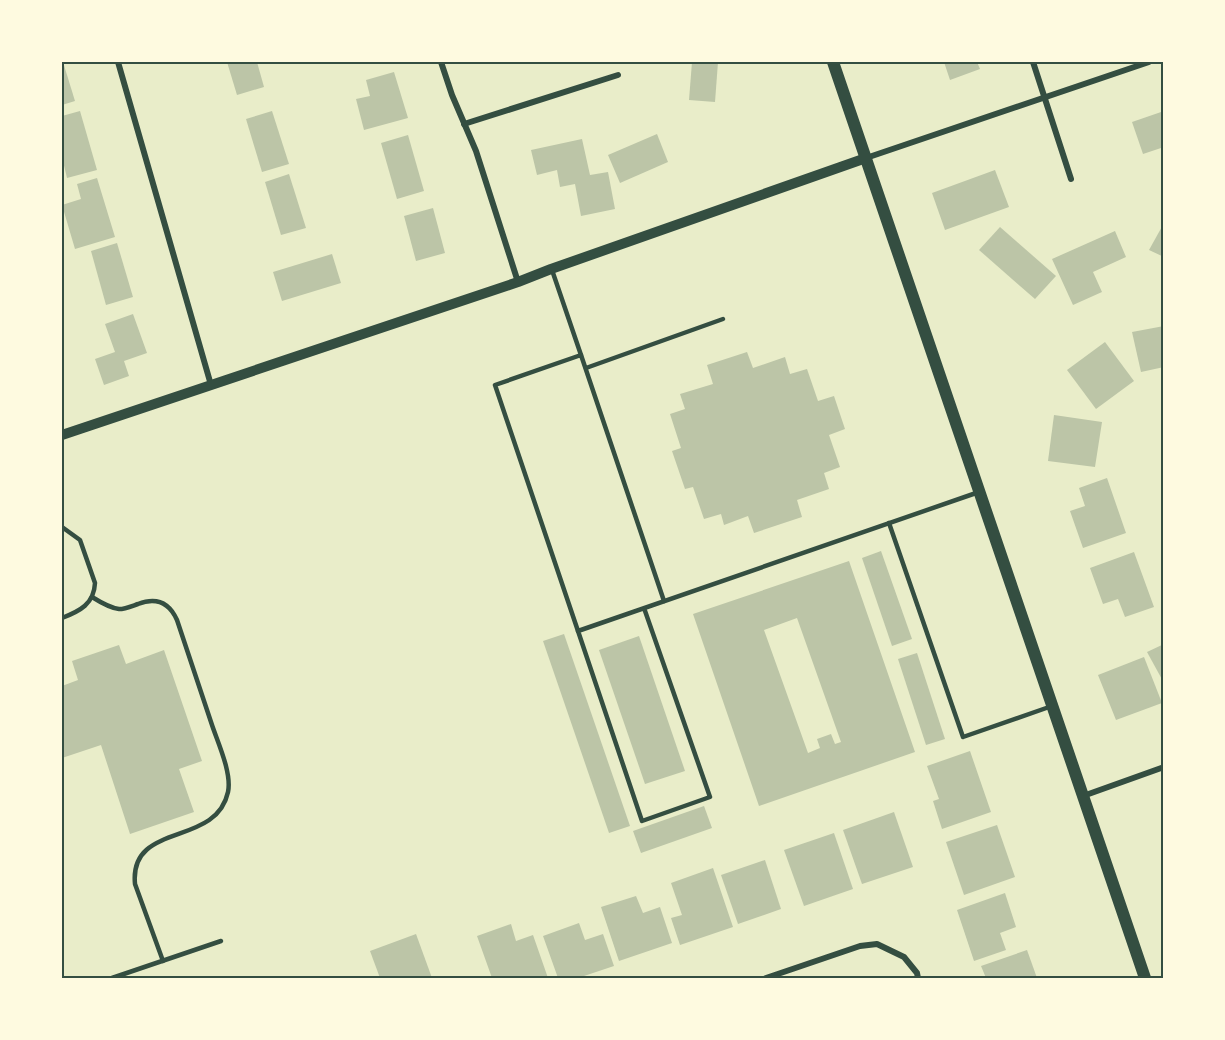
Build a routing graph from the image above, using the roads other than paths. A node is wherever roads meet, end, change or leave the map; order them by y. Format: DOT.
graph roads {
  1 [pos="118,62"];
  2 [pos="441,62"];
  3 [pos="833,62"];
  4 [pos="1033,62"];
  5 [pos="1149,62"];
  6 [pos="618,75"];
  7 [pos="1045,96"];
  8 [pos="464,124"];
  9 [pos="866,159"];
  10 [pos="1071,179"];
  11 [pos="551,269"];
  12 [pos="518,282"];
  13 [pos="723,319"];
  14 [pos="581,355"];
  15 [pos="586,368"];
  16 [pos="211,385"];
  17 [pos="62,435"];
  18 [pos="979,492"];
  19 [pos="889,523"];
  20 [pos="62,527"];
  21 [pos="92,597"];
  22 [pos="664,601"];
  23 [pos="644,608"];
  24 [pos="62,618"];
  25 [pos="578,631"];
  26 [pos="1052,706"];
  27 [pos="1164,767"];
  28 [pos="1083,796"];
  29 [pos="221,941"];
  30 [pos="163,961"];
  31 [pos="112,978"];
  32 [pos="765,978"];
  33 [pos="918,978"];
  34 [pos="1145,978"];
  1 -- 16 [label="street"];
  2 -- 8 [label="street"];
  3 -- 9 [label="main road"];
  4 -- 7 [label="street"];
  5 -- 7 [label="street"];
  6 -- 8 [label="street"];
  7 -- 9 [label="street"];
  7 -- 10 [label="street"];
  8 -- 12 [label="street"];
  9 -- 11 [label="street"];
  9 -- 18 [label="main road"];
  11 -- 12 [label="street"];
  11 -- 14 [label="lane"];
  12 -- 16 [label="street"];
  13 -- 15 [label="lane"];
  14 -- 15 [label="lane"];
  14 -- 25 [label="lane"];
  15 -- 22 [label="lane"];
  16 -- 17 [label="street"];
  18 -- 19 [label="lane"];
  18 -- 26 [label="main road"];
  19 -- 22 [label="lane"];
  19 -- 26 [label="lane"];
  20 -- 21 [label="lane"];
  21 -- 24 [label="lane"];
  21 -- 30 [label="lane"];
  22 -- 23 [label="lane"];
  23 -- 25 [label="lane"];
  23 -- 25 [label="lane"];
  26 -- 28 [label="main road"];
  27 -- 28 [label="street"];
  28 -- 34 [label="main road"];
  29 -- 30 [label="lane"];
  30 -- 31 [label="lane"];
  32 -- 33 [label="street"];
}
